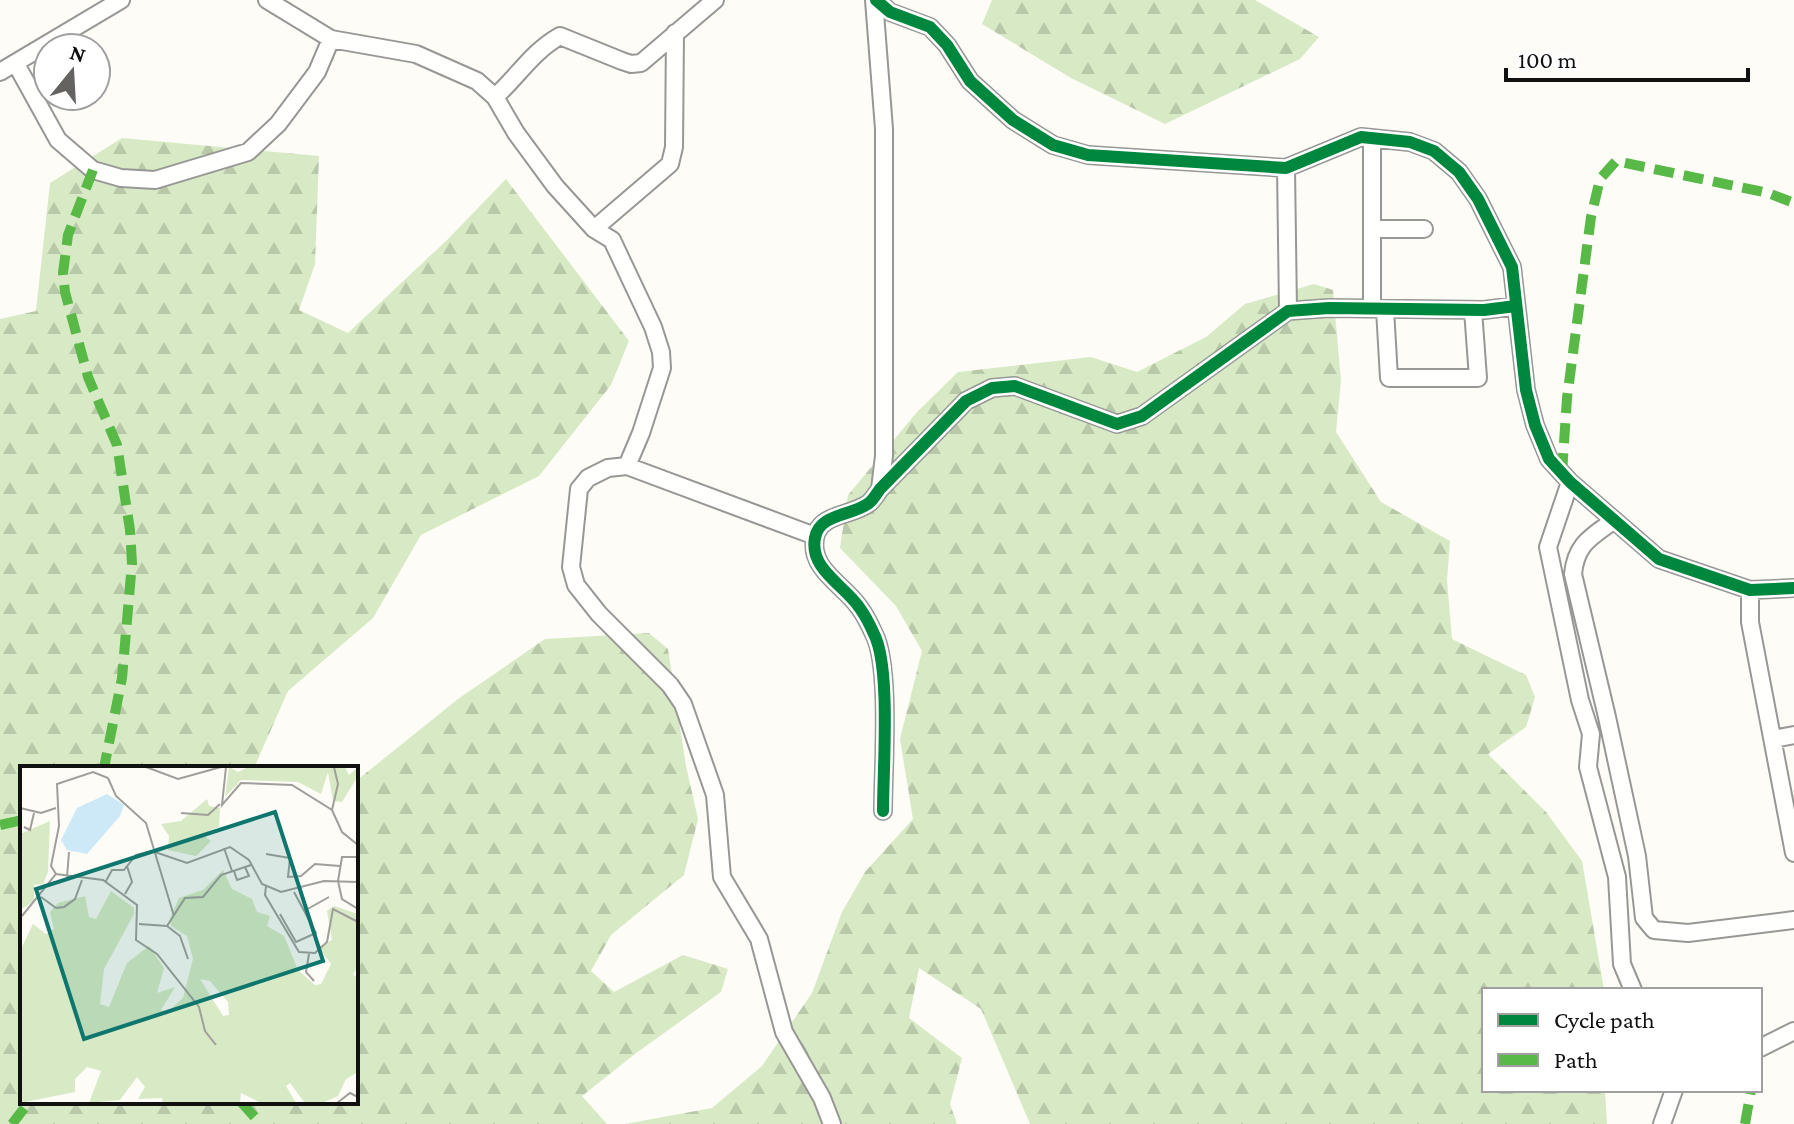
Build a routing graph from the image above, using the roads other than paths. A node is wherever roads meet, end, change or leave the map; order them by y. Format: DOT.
graph roads {
  1 [pos="121,0"];
  2 [pos="267,0"];
  3 [pos="715,0"];
  4 [pos="875,0"];
  5 [pos="675,33"];
  6 [pos="331,39"];
  7 [pos="16,64"];
  8 [pos="0,72"];
  9 [pos="495,97"];
  10 [pos="1372,138"];
  11 [pos="1286,168"];
  12 [pos="594,229"];
  13 [pos="1372,229"];
  14 [pos="1424,229"];
  15 [pos="1516,306"];
  16 [pos="1379,309"];
  17 [pos="1473,310"];
  18 [pos="1288,311"];
  19 [pos="627,466"];
  20 [pos="1570,482"];
  21 [pos="880,489"];
  22 [pos="1613,521"];
  23 [pos="815,536"];
  24 [pos="1794,588"];
  25 [pos="1750,590"];
  26 [pos="1794,735"];
  27 [pos="1773,739"];
  28 [pos="883,811"];
  29 [pos="1794,853"];
  30 [pos="1794,920"];
  31 [pos="1632,988"];
  32 [pos="1794,1031"];
  33 [pos="1762,1047"];
  34 [pos="1673,1092"];
  35 [pos="832,1124"];
  36 [pos="1662,1124"];
  1 -- 7 [label="street"];
  2 -- 6 [label="street"];
  3 -- 5 [label="street"];
  4 -- 11 [label="street"];
  4 -- 21 [label="street"];
  5 -- 9 [label="street"];
  5 -- 12 [label="street"];
  6 -- 7 [label="street"];
  6 -- 9 [label="street"];
  7 -- 8 [label="street"];
  9 -- 12 [label="street"];
  10 -- 11 [label="street"];
  10 -- 13 [label="street"];
  10 -- 15 [label="street"];
  11 -- 18 [label="street"];
  12 -- 19 [label="street"];
  13 -- 14 [label="street"];
  13 -- 16 [label="street"];
  15 -- 17 [label="street"];
  15 -- 20 [label="street"];
  16 -- 17 [label="street"];
  16 -- 17 [label="street"];
  16 -- 18 [label="street"];
  18 -- 21 [label="street"];
  19 -- 23 [label="street"];
  19 -- 35 [label="street"];
  20 -- 22 [label="street"];
  20 -- 31 [label="street"];
  21 -- 23 [label="street"];
  22 -- 25 [label="street"];
  22 -- 30 [label="street"];
  23 -- 28 [label="street"];
  24 -- 25 [label="street"];
  25 -- 27 [label="street"];
  26 -- 27 [label="street"];
  27 -- 29 [label="street"];
  32 -- 33 [label="street"];
  34 -- 36 [label="street"];
}
